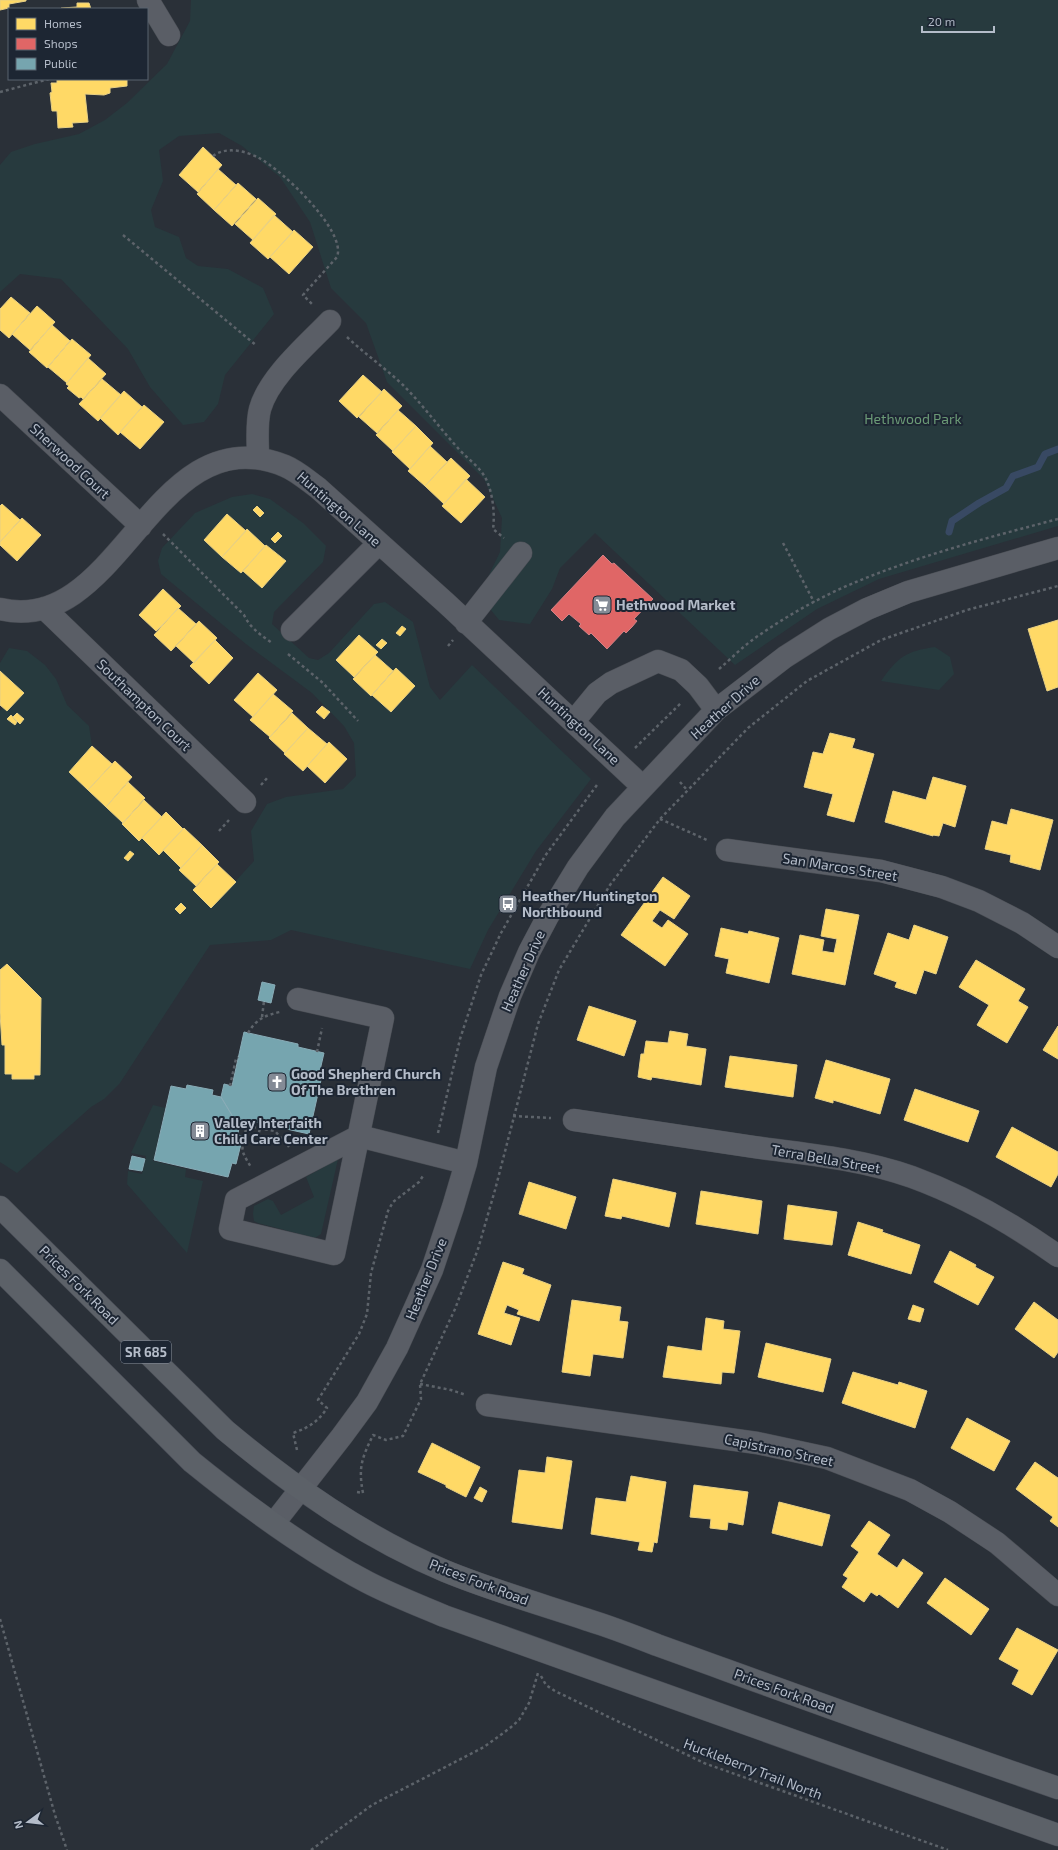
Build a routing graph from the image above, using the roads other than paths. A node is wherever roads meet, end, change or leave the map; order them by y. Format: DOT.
graph roads {
  1 [pos="148,0"];
  2 [pos="169,35"];
  3 [pos="330,320"];
  4 [pos="0,395"];
  5 [pos="258,458"];
  6 [pos="141,526"];
  7 [pos="379,543"];
  8 [pos="1058,548"];
  9 [pos="521,553"];
  10 [pos="44,608"];
  11 [pos="0,609"];
  12 [pos="466,623"];
  13 [pos="292,630"];
  14 [pos="716,710"];
  15 [pos="574,721"];
  16 [pos="643,787"];
  17 [pos="245,802"];
  18 [pos="727,850"];
  19 [pos="1058,947"];
  20 [pos="290,1005"];
  21 [pos="574,1120"];
  22 [pos="360,1136"];
  23 [pos="466,1163"];
  24 [pos="0,1207"];
  25 [pos="1058,1256"];
  26 [pos="0,1270"];
  27 [pos="488,1405"];
  28 [pos="300,1489"];
  29 [pos="274,1523"];
  30 [pos="1058,1595"];
  31 [pos="1058,1788"];
  32 [pos="1058,1835"];
  1 -- 2 [label="street"];
  3 -- 5 [label="street"];
  4 -- 6 [label="street, Sherwood Court"];
  5 -- 6 [label="street, Huntington Lane"];
  5 -- 7 [label="street, Huntington Lane"];
  6 -- 10 [label="street, Huntington Lane"];
  7 -- 12 [label="street, Huntington Lane"];
  7 -- 13 [label="street"];
  8 -- 14 [label="street, Heather Drive"];
  9 -- 12 [label="street"];
  10 -- 11 [label="street, Huntington Lane"];
  10 -- 17 [label="street, Southampton Court"];
  12 -- 15 [label="street, Huntington Lane"];
  14 -- 15 [label="street"];
  14 -- 16 [label="street, Heather Drive"];
  15 -- 16 [label="street, Huntington Lane"];
  16 -- 23 [label="street, Heather Drive"];
  18 -- 19 [label="street, San Marcos Street"];
  20 -- 22 [label="street"];
  21 -- 25 [label="street, Terra Bella Street"];
  22 -- 22 [label="street"];
  22 -- 23 [label="street"];
  23 -- 28 [label="street, Heather Drive"];
  24 -- 28 [label="main road, Prices Fork Road / SR 685"];
  26 -- 29 [label="main road, SR 685"];
  27 -- 30 [label="street, Capistrano Street"];
  28 -- 29 [label="street, Heather Drive"];
  28 -- 31 [label="main road, Prices Fork Road"];
  29 -- 32 [label="main road"];
}
